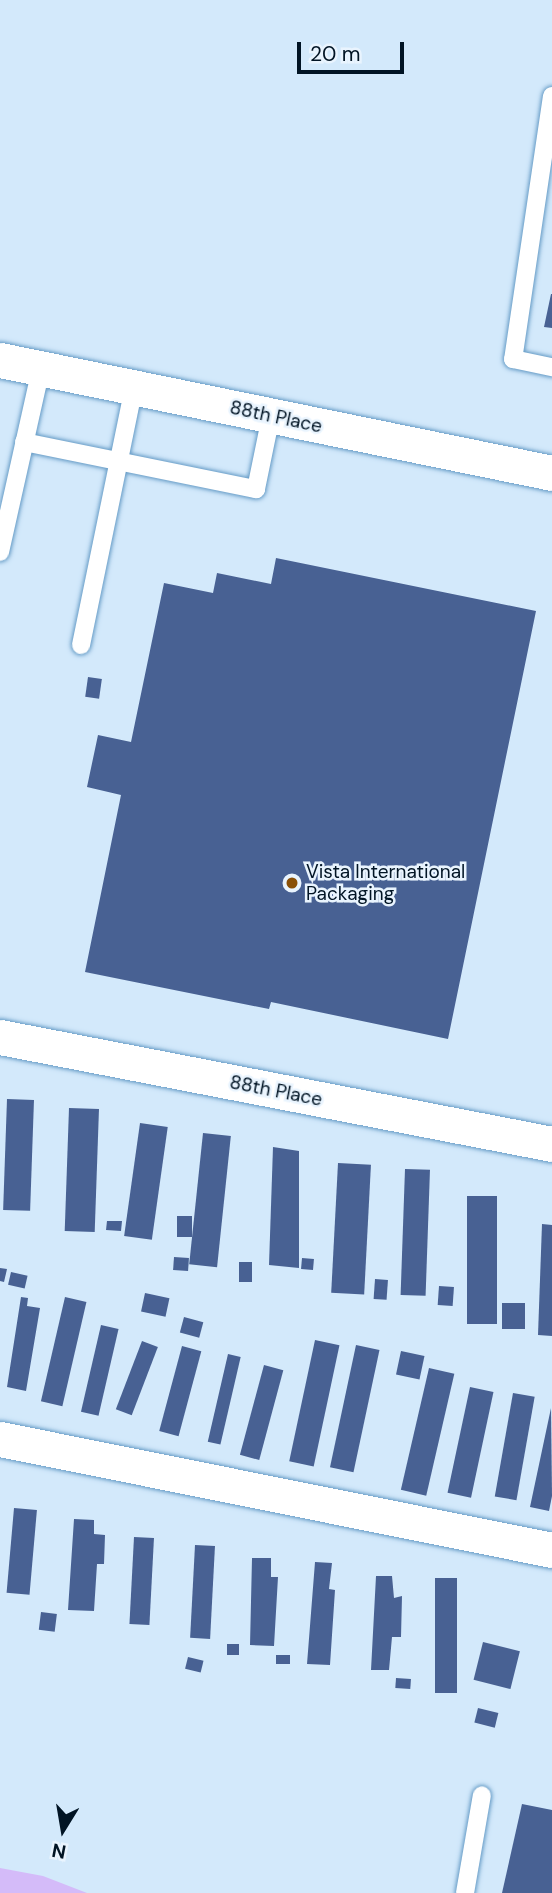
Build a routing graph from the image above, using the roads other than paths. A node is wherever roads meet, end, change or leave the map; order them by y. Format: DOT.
graph roads {
  1 [pos="552,96"];
  2 [pos="0,360"];
  3 [pos="552,368"];
  4 [pos="41,369"];
  5 [pos="134,387"];
  6 [pos="271,416"];
  7 [pos="24,442"];
  8 [pos="118,461"];
  9 [pos="552,473"];
  10 [pos="0,552"];
  11 [pos="81,645"];
  12 [pos="0,1037"];
  13 [pos="552,1144"];
  14 [pos="0,1439"];
  15 [pos="552,1550"];
  16 [pos="482,1796"];
  17 [pos="465,1893"];
  1 -- 3 [label="lane"];
  2 -- 4 [label="street, 88th Place"];
  4 -- 5 [label="street, 88th Place"];
  4 -- 7 [label="lane"];
  5 -- 6 [label="street, 88th Place"];
  5 -- 8 [label="lane"];
  6 -- 8 [label="lane"];
  6 -- 9 [label="street, 88th Place"];
  7 -- 8 [label="lane"];
  7 -- 10 [label="lane"];
  8 -- 11 [label="lane"];
  12 -- 13 [label="street, 88th Place"];
  14 -- 15 [label="street"];
  16 -- 17 [label="lane"];
}
